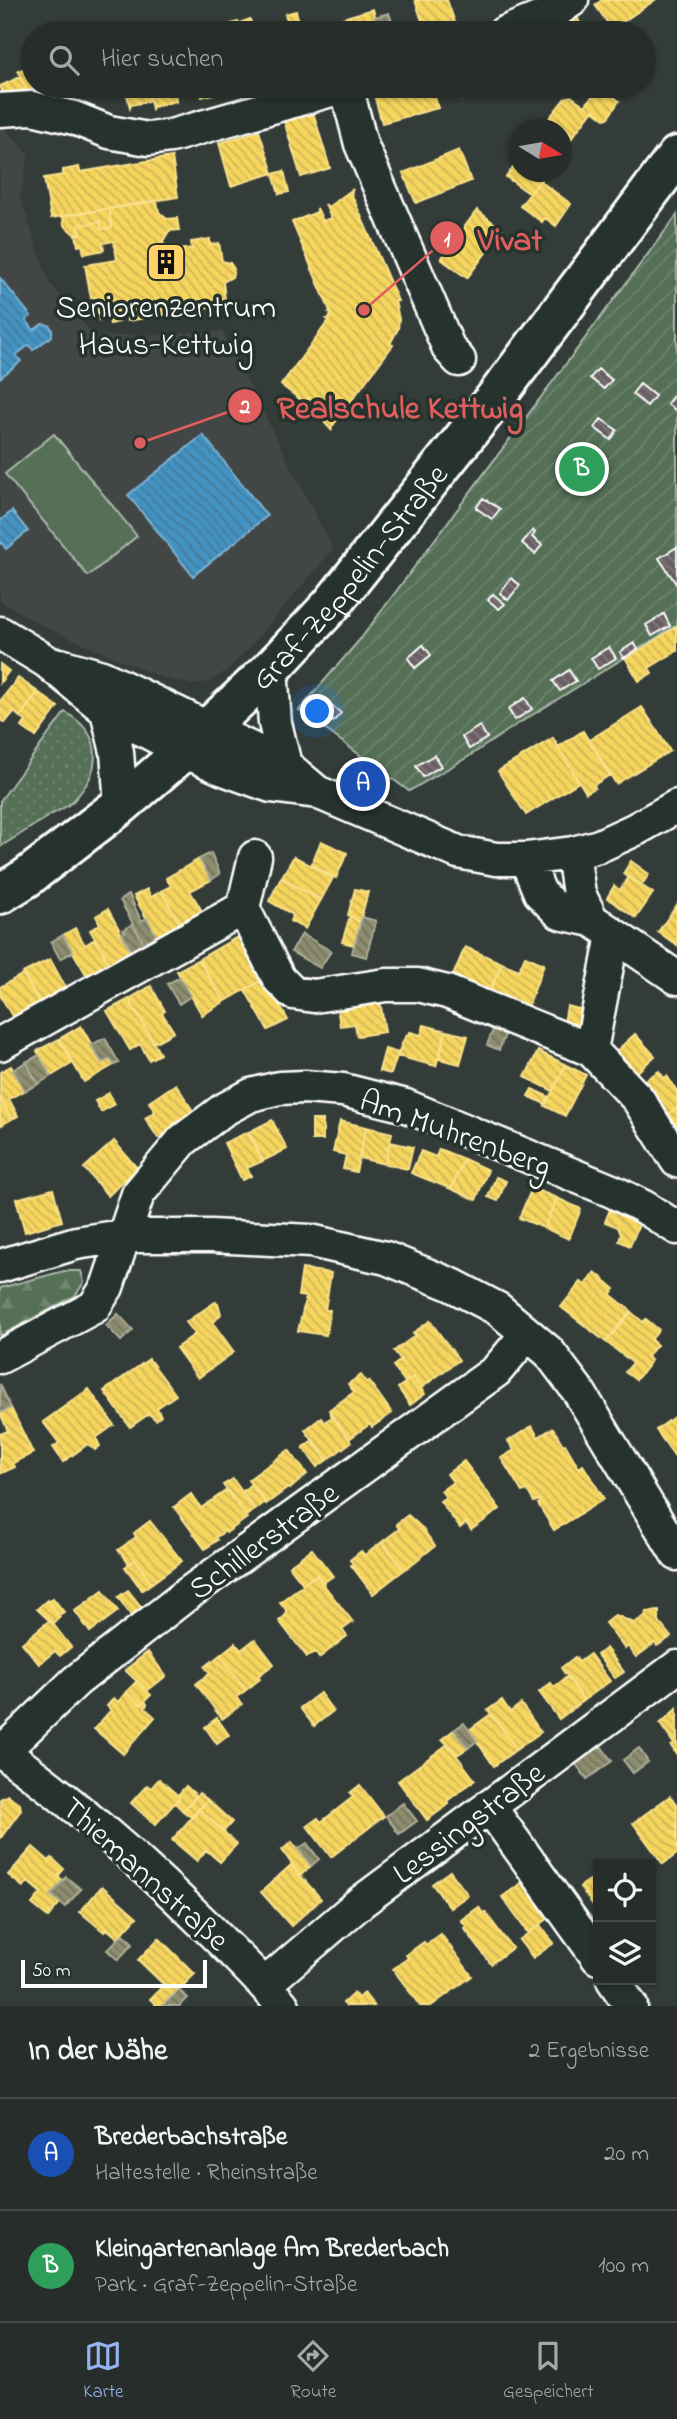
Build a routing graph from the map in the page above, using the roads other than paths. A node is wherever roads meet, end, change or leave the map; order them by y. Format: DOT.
graph roads {
  1 [pos="572,0"];
  2 [pos="533,21"];
  3 [pos="303,98"];
  4 [pos="348,98"];
  5 [pos="0,110"];
  6 [pos="677,156"];
  7 [pos="459,359"];
  8 [pos="0,633"];
  9 [pos="46,661"];
  10 [pos="271,669"];
  11 [pos="107,711"];
  12 [pos="196,741"];
  13 [pos="285,765"];
  14 [pos="317,792"];
  15 [pos="121,804"];
  16 [pos="677,806"];
  17 [pos="573,853"];
  18 [pos="255,857"];
  19 [pos="526,859"];
  20 [pos="0,894"];
  21 [pos="243,908"];
  22 [pos="603,927"];
  23 [pos="677,978"];
  24 [pos="0,1044"];
  25 [pos="591,1050"];
  26 [pos="677,1161"];
  27 [pos="677,1228"];
  28 [pos="122,1236"];
  29 [pos="0,1266"];
  30 [pos="527,1334"];
  31 [pos="0,1357"];
  32 [pos="677,1553"];
  33 [pos="677,1667"];
  34 [pos="1,1750"];
  35 [pos="489,1806"];
  36 [pos="593,1951"];
  37 [pos="616,1985"];
  38 [pos="274,1995"];
  39 [pos="631,2006"];
  1 -- 2 [label="street"];
  3 -- 5 [label="street"];
  4 -- 7 [label="street"];
  6 -- 10 [label="main road, Graf-Zeppelin-Straße"];
  8 -- 9 [label="street"];
  9 -- 11 [label="street"];
  9 -- 12 [label="street"];
  10 -- 12 [label="main road, Graf-Zeppelin-Straße"];
  10 -- 13 [label="street"];
  11 -- 12 [label="street"];
  11 -- 15 [label="street"];
  12 -- 13 [label="street"];
  12 -- 14 [label="street"];
  12 -- 15 [label="main road, Graf-Zeppelin-Straße"];
  13 -- 14 [label="street"];
  14 -- 19 [label="street"];
  15 -- 20 [label="main road, Graf-Zeppelin-Straße"];
  16 -- 17 [label="street"];
  17 -- 19 [label="street"];
  17 -- 22 [label="street"];
  18 -- 21 [label="street"];
  19 -- 22 [label="street"];
  21 -- 24 [label="street"];
  21 -- 25 [label="street"];
  22 -- 23 [label="street"];
  22 -- 25 [label="street"];
  25 -- 26 [label="street"];
  27 -- 28 [label="street, Am Muhrenberg"];
  28 -- 29 [label="street"];
  28 -- 30 [label="street"];
  28 -- 31 [label="street, Am Muhrenberg"];
  30 -- 32 [label="street"];
  30 -- 34 [label="street, Schillerstraße"];
  33 -- 35 [label="street, Lessingstraße"];
  34 -- 38 [label="street, Thiemannstraße"];
  35 -- 36 [label="street"];
  35 -- 38 [label="street, Lessingstraße"];
  37 -- 39 [label="street"];
}
